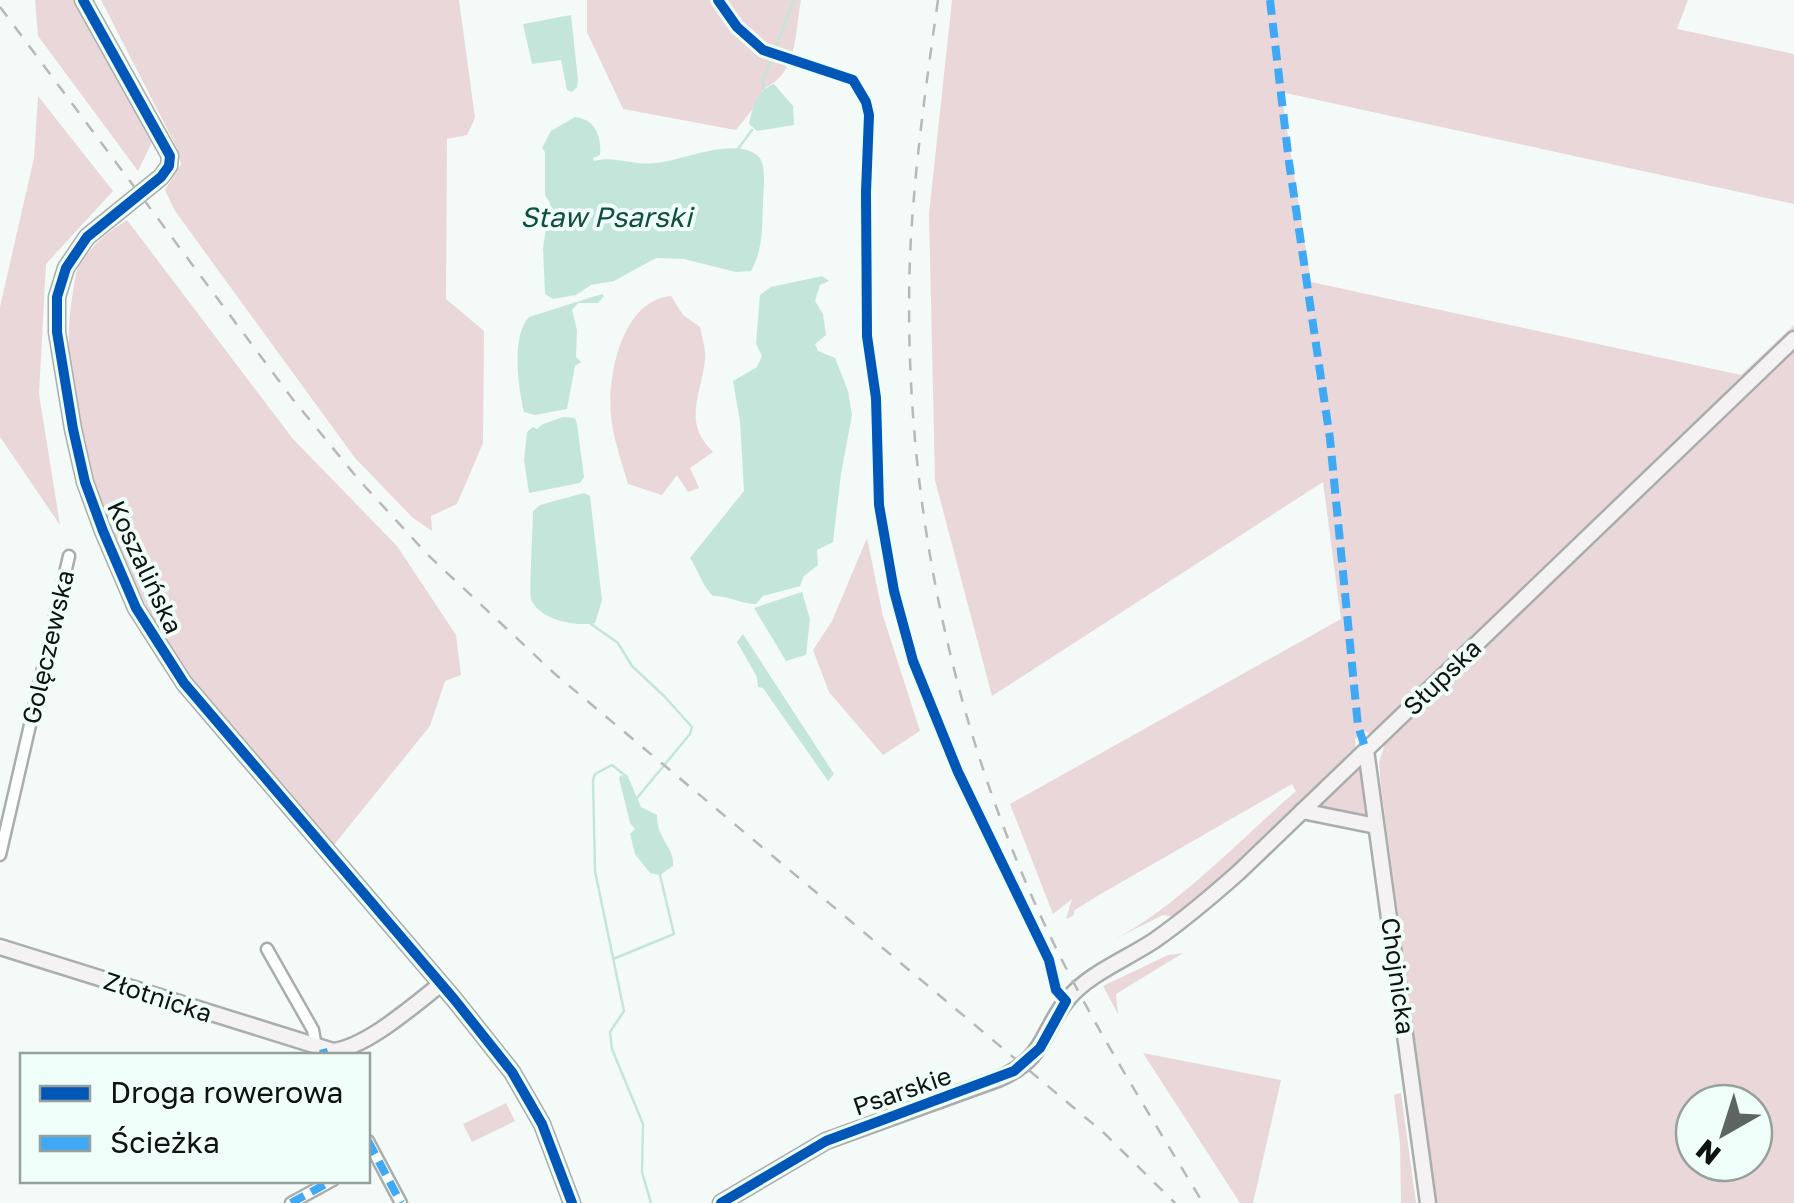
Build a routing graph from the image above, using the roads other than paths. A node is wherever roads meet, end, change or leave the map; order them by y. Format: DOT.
graph roads {
  1 [pos="83,0"];
  2 [pos="1794,339"];
  3 [pos="69,556"];
  4 [pos="1366,750"];
  5 [pos="1302,811"];
  6 [pos="1376,826"];
  7 [pos="0,855"];
  8 [pos="0,947"];
  9 [pos="267,950"];
  10 [pos="441,984"];
  11 [pos="1072,994"];
  12 [pos="321,1051"];
  13 [pos="372,1159"];
  14 [pos="327,1183"];
  15 [pos="292,1203"];
  16 [pos="401,1203"];
  17 [pos="572,1203"];
  18 [pos="720,1203"];
  19 [pos="1428,1203"];
  1 -- 10 [label="street, Koszalińska"];
  2 -- 4 [label="street, Słupska"];
  3 -- 7 [label="street, Golęczewska"];
  4 -- 5 [label="street, Słupska"];
  4 -- 6 [label="street, Chojnicka"];
  5 -- 6 [label="street"];
  5 -- 11 [label="street, Słupska"];
  6 -- 19 [label="street, Chojnicka"];
  8 -- 12 [label="street, Złotnicka"];
  9 -- 12 [label="street"];
  10 -- 12 [label="street"];
  10 -- 17 [label="street, Koszalińska"];
  11 -- 18 [label="street, Psarskie"];
  13 -- 16 [label="street"];
  14 -- 15 [label="street"];
}
